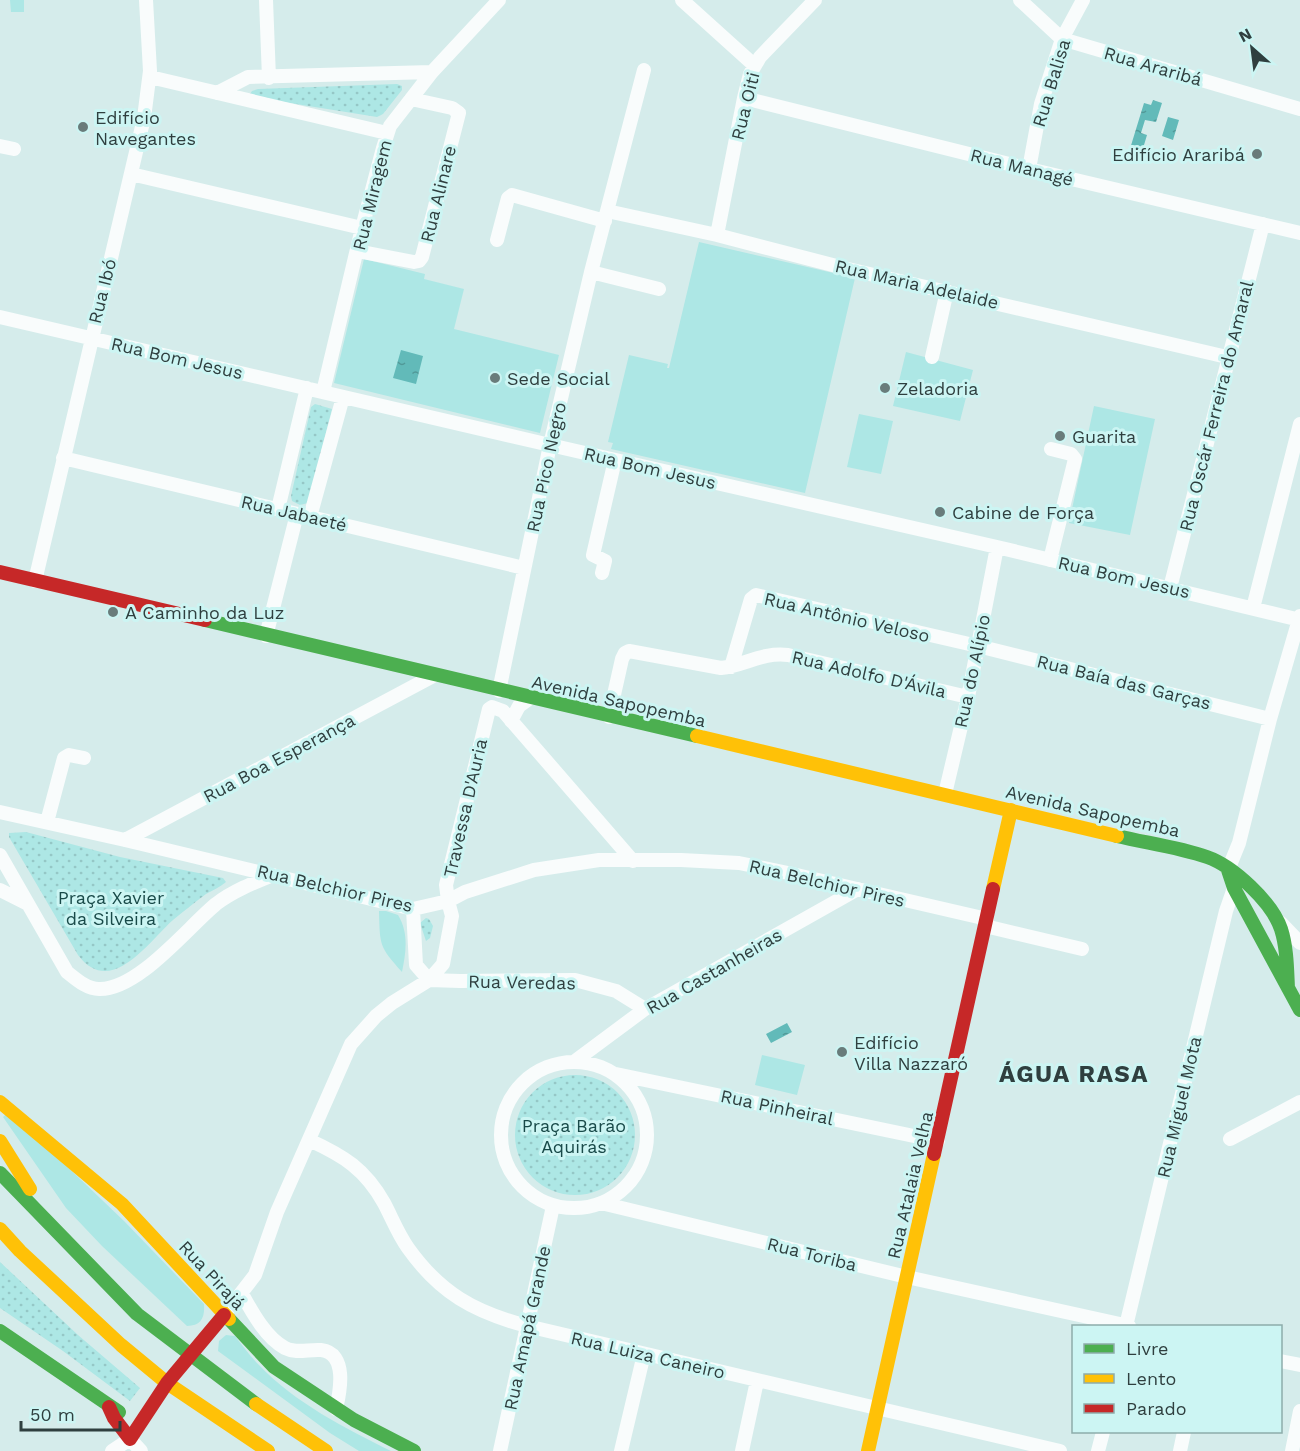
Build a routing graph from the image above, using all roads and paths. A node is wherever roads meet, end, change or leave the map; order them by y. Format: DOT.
graph roads {
  1 [pos="146,0"];
  2 [pos="266,0"];
  3 [pos="499,0"];
  4 [pos="682,0"];
  5 [pos="815,0"];
  6 [pos="1020,0"];
  7 [pos="1083,0"];
  8 [pos="1062,39"];
  9 [pos="754,65"];
  10 [pos="644,70"];
  11 [pos="432,72"];
  12 [pos="150,77"];
  13 [pos="269,78"];
  14 [pos="217,93"];
  15 [pos="744,98"];
  16 [pos="411,99"];
  17 [pos="1300,109"];
  18 [pos="387,133"];
  19 [pos="1029,169"];
  20 [pos="131,174"];
  21 [pos="606,216"];
  22 [pos="1263,224"];
  23 [pos="363,228"];
  24 [pos="1300,233"];
  25 [pos="717,235"];
  26 [pos="497,240"];
  27 [pos="357,251"];
  28 [pos="591,272"];
  29 [pos="659,289"];
  30 [pos="947,291"];
  31 [pos="0,317"];
  32 [pos="91,337"];
  33 [pos="932,357"];
  34 [pos="1227,357"];
  35 [pos="307,388"];
  36 [pos="323,392"];
  37 [pos="343,397"];
  38 [pos="1300,424"];
  39 [pos="550,445"];
  40 [pos="1051,449"];
  41 [pos="63,458"];
  42 [pos="615,460"];
  43 [pos="278,510"];
  44 [pos="304,515"];
  45 [pos="997,547"];
  46 [pos="1050,560"];
  47 [pos="524,567"];
  48 [pos="0,572"];
  49 [pos="602,573"];
  50 [pos="35,581"];
  51 [pos="1170,588"];
  52 [pos="1253,608"];
  53 [pos="1300,618"];
  54 [pos="266,636"];
  55 [pos="978,646"];
  56 [pos="732,667"];
  57 [pos="433,676"];
  58 [pos="499,691"];
  59 [pos="968,697"];
  60 [pos="530,698"];
  61 [pos="609,717"];
  62 [pos="1270,719"];
  63 [pos="511,721"];
  64 [pos="84,758"];
  65 [pos="945,794"];
  66 [pos="1011,810"];
  67 [pos="0,812"];
  68 [pos="47,822"];
  69 [pos="125,840"];
  70 [pos="0,855"];
  71 [pos="633,861"];
  72 [pos="1227,870"];
  73 [pos="273,875"];
  74 [pos="1238,884"];
  75 [pos="858,889"];
  76 [pos="0,890"];
  77 [pos="448,901"];
  78 [pos="26,903"];
  79 [pos="413,909"];
  80 [pos="1249,916"];
  81 [pos="1277,919"];
  82 [pos="986,923"];
  83 [pos="1300,942"];
  84 [pos="1082,949"];
  85 [pos="1285,949"];
  86 [pos="1300,958"];
  87 [pos="429,980"];
  88 [pos="1288,988"];
  89 [pos="645,1009"];
  90 [pos="1300,1010"];
  91 [pos="575,1061"];
  92 [pos="616,1074"];
  93 [pos="0,1102"];
  94 [pos="1300,1102"];
  95 [pos="1230,1139"];
  96 [pos="309,1140"];
  97 [pos="0,1141"];
  98 [pos="938,1141"];
  99 [pos="0,1173"];
  100 [pos="601,1203"];
  101 [pos="553,1206"];
  102 [pos="0,1228"];
  103 [pos="55,1230"];
  104 [pos="908,1277"];
  105 [pos="242,1294"];
  106 [pos="224,1315"];
  107 [pos="1123,1325"];
  108 [pos="1127,1325"];
  109 [pos="527,1326"];
  110 [pos="0,1331"];
  111 [pos="644,1354"];
  112 [pos="190,1356"];
  113 [pos="1282,1360"];
  114 [pos="1300,1365"];
  115 [pos="757,1381"];
  116 [pos="167,1383"];
  117 [pos="109,1407"];
  118 [pos="336,1409"];
  119 [pos="878,1409"];
  120 [pos="1300,1411"];
  121 [pos="147,1413"];
  122 [pos="1102,1433"];
  123 [pos="1184,1433"];
  124 [pos="130,1439"];
  125 [pos="112,1451"];
  126 [pos="141,1451"];
  127 [pos="267,1451"];
  128 [pos="326,1451"];
  129 [pos="414,1451"];
  130 [pos="500,1451"];
  131 [pos="621,1451"];
  132 [pos="742,1451"];
  133 [pos="868,1451"];
  134 [pos="1060,1451"];
  135 [pos="1098,1451"];
  136 [pos="1180,1451"];
  137 [pos="1292,1451"];
  1 -- 12 [label="street, Rua Ibó"];
  2 -- 13 [label="street"];
  3 -- 11 [label="street, Rua Miragem"];
  4 -- 9 [label="street"];
  5 -- 9 [label="street, Rua Oiti"];
  6 -- 8 [label="street, Rua Araribá"];
  7 -- 8 [label="street, Rua Balisa"];
  8 -- 17 [label="street, Rua Araribá"];
  8 -- 19 [label="street, Rua Balisa"];
  9 -- 15 [label="street, Rua Oiti"];
  10 -- 21 [label="street, Rua Pico Negro"];
  11 -- 13 [label="street"];
  11 -- 16 [label="street, Rua Miragem"];
  12 -- 14 [label="street"];
  12 -- 20 [label="street, Rua Ibó"];
  13 -- 14 [label="street"];
  14 -- 18 [label="street"];
  15 -- 19 [label="street, Rua Managé"];
  15 -- 25 [label="street, Rua Oiti"];
  16 -- 18 [label="street, Rua Miragem"];
  16 -- 27 [label="street, Rua Alinare"];
  18 -- 23 [label="street, Rua Miragem"];
  19 -- 22 [label="street, Rua Managé"];
  20 -- 23 [label="street"];
  20 -- 32 [label="street, Rua Ibó"];
  21 -- 25 [label="street, Rua Maria Adelaide"];
  21 -- 26 [label="street, Rua Maria Adelaide"];
  21 -- 28 [label="street, Rua Pico Negro"];
  22 -- 24 [label="street, Rua Managé"];
  22 -- 34 [label="street, Rua Oscár Ferreira do Amaral"];
  23 -- 27 [label="street, Rua Miragem"];
  25 -- 30 [label="street, Rua Maria Adelaide"];
  27 -- 36 [label="street, Rua Miragem"];
  28 -- 29 [label="street"];
  28 -- 39 [label="street, Rua Pico Negro"];
  30 -- 33 [label="street"];
  30 -- 34 [label="street, Rua Maria Adelaide"];
  31 -- 32 [label="street, Rua Bom Jesus"];
  32 -- 35 [label="street, Rua Bom Jesus"];
  32 -- 41 [label="street, Rua Ibó"];
  34 -- 51 [label="street, Rua Oscár Ferreira do Amaral"];
  35 -- 36 [label="street, Rua Bom Jesus"];
  35 -- 43 [label="street"];
  36 -- 37 [label="street, Rua Bom Jesus"];
  37 -- 39 [label="street, Rua Bom Jesus"];
  37 -- 44 [label="street"];
  38 -- 52 [label="street"];
  39 -- 42 [label="street, Rua Bom Jesus"];
  39 -- 47 [label="street, Rua Pico Negro"];
  40 -- 46 [label="street"];
  41 -- 43 [label="street, Rua Jabaeté"];
  41 -- 50 [label="street, Rua Ibó"];
  42 -- 45 [label="street, Rua Bom Jesus"];
  42 -- 49 [label="street"];
  43 -- 44 [label="street, Rua Jabaeté"];
  44 -- 47 [label="street, Rua Jabaeté"];
  44 -- 54 [label="street"];
  45 -- 46 [label="street, Rua Bom Jesus"];
  45 -- 55 [label="street, Rua do Alípio"];
  46 -- 51 [label="street, Rua Bom Jesus"];
  47 -- 58 [label="street, Rua Pico Negro"];
  48 -- 50 [label="main road, Avenida Sapopemba"];
  50 -- 54 [label="main road, Avenida Sapopemba"];
  51 -- 52 [label="street, Rua Bom Jesus"];
  52 -- 53 [label="street, Rua Bom Jesus"];
  53 -- 62 [label="street"];
  54 -- 57 [label="main road, Avenida Sapopemba"];
  55 -- 56 [label="street, Rua Antônio Veloso"];
  55 -- 59 [label="street, Rua do Alípio"];
  55 -- 62 [label="street, Rua Baía das Garças"];
  56 -- 59 [label="street, Rua Adolfo D'Ávila"];
  56 -- 61 [label="street, Rua Adolfo D'Ávila"];
  57 -- 58 [label="main road, Avenida Sapopemba"];
  57 -- 69 [label="street, Rua Boa Esperança"];
  58 -- 60 [label="main road, Avenida Sapopemba"];
  59 -- 65 [label="street, Rua do Alípio"];
  60 -- 61 [label="main road, Avenida Sapopemba"];
  60 -- 63 [label="street"];
  61 -- 65 [label="main road, Avenida Sapopemba"];
  62 -- 72 [label="street"];
  63 -- 71 [label="street"];
  63 -- 77 [label="street, Travessa D'Auria"];
  64 -- 68 [label="street"];
  65 -- 66 [label="main road, Avenida Sapopemba"];
  66 -- 72 [label="main road, Avenida Sapopemba"];
  66 -- 82 [label="main road, Rua Atalaia Velha"];
  67 -- 68 [label="street, Rua Belchior Pires"];
  68 -- 69 [label="street, Rua Belchior Pires"];
  69 -- 73 [label="street, Rua Belchior Pires"];
  70 -- 78 [label="street"];
  71 -- 75 [label="street, Rua Belchior Pires"];
  71 -- 77 [label="street, Rua Belchior Pires"];
  72 -- 74 [label="main road, Avenida Sapopemba"];
  73 -- 78 [label="street"];
  73 -- 79 [label="street, Rua Belchior Pires"];
  74 -- 80 [label="main road, Avenida Sapopemba"];
  74 -- 81 [label="main road, Avenida Sapopemba"];
  74 -- 108 [label="street, Rua Miguel Mota"];
  75 -- 82 [label="street, Rua Belchior Pires"];
  75 -- 89 [label="street, Rua Castanheiras"];
  76 -- 78 [label="street"];
  77 -- 79 [label="street, Rua Belchior Pires"];
  77 -- 87 [label="street, Travessa D'Auria"];
  79 -- 87 [label="street"];
  80 -- 85 [label="main road"];
  80 -- 88 [label="main road, Avenida Sapopemba"];
  81 -- 83 [label="street"];
  81 -- 85 [label="main road, Avenida Sapopemba"];
  82 -- 84 [label="street"];
  82 -- 98 [label="main road, Rua Atalaia Velha"];
  85 -- 86 [label="street"];
  85 -- 88 [label="main road, Avenida Sapopemba"];
  87 -- 89 [label="street, Rua Veredas"];
  87 -- 96 [label="street"];
  88 -- 90 [label="main road, Avenida Sapopemba"];
  89 -- 91 [label="street, Rua Castanheiras"];
  91 -- 92 [label="street"];
  91 -- 101 [label="street"];
  92 -- 98 [label="street, Rua Pinheiral"];
  92 -- 100 [label="street"];
  93 -- 106 [label="main road, Rua Pirajá"];
  94 -- 95 [label="street"];
  96 -- 105 [label="street"];
  96 -- 109 [label="street, Rua Luiza Caneiro"];
  97 -- 103 [label="main road"];
  98 -- 104 [label="main road, Rua Atalaia Velha"];
  99 -- 103 [label="main road"];
  100 -- 101 [label="street"];
  100 -- 104 [label="street, Rua Toriba"];
  101 -- 109 [label="street, Rua Amapá Grande"];
  102 -- 116 [label="main road"];
  103 -- 112 [label="main road"];
  104 -- 107 [label="street, Rua Toriba"];
  104 -- 119 [label="main road, Rua Atalaia Velha"];
  105 -- 106 [label="street"];
  105 -- 118 [label="street"];
  106 -- 112 [label="main road"];
  106 -- 118 [label="main road, Rua Pirajá"];
  109 -- 111 [label="street, Rua Luiza Caneiro"];
  109 -- 130 [label="street, Rua Amapá Grande"];
  110 -- 117 [label="main road"];
  111 -- 115 [label="street, Rua Luiza Caneiro"];
  111 -- 131 [label="street"];
  112 -- 116 [label="main road"];
  112 -- 128 [label="main road"];
  113 -- 114 [label="street"];
  115 -- 119 [label="street, Rua Luiza Caneiro"];
  115 -- 132 [label="street"];
  116 -- 121 [label="main road"];
  116 -- 127 [label="main road"];
  117 -- 121 [label="main road"];
  117 -- 124 [label="main road"];
  118 -- 129 [label="main road, Rua Pirajá"];
  119 -- 133 [label="main road, Rua Atalaia Velha"];
  119 -- 134 [label="street, Rua Luiza Caneiro"];
  120 -- 137 [label="street"];
  121 -- 124 [label="main road"];
  122 -- 135 [label="street"];
  123 -- 136 [label="street"];
  124 -- 125 [label="street"];
  124 -- 126 [label="street"];
}
